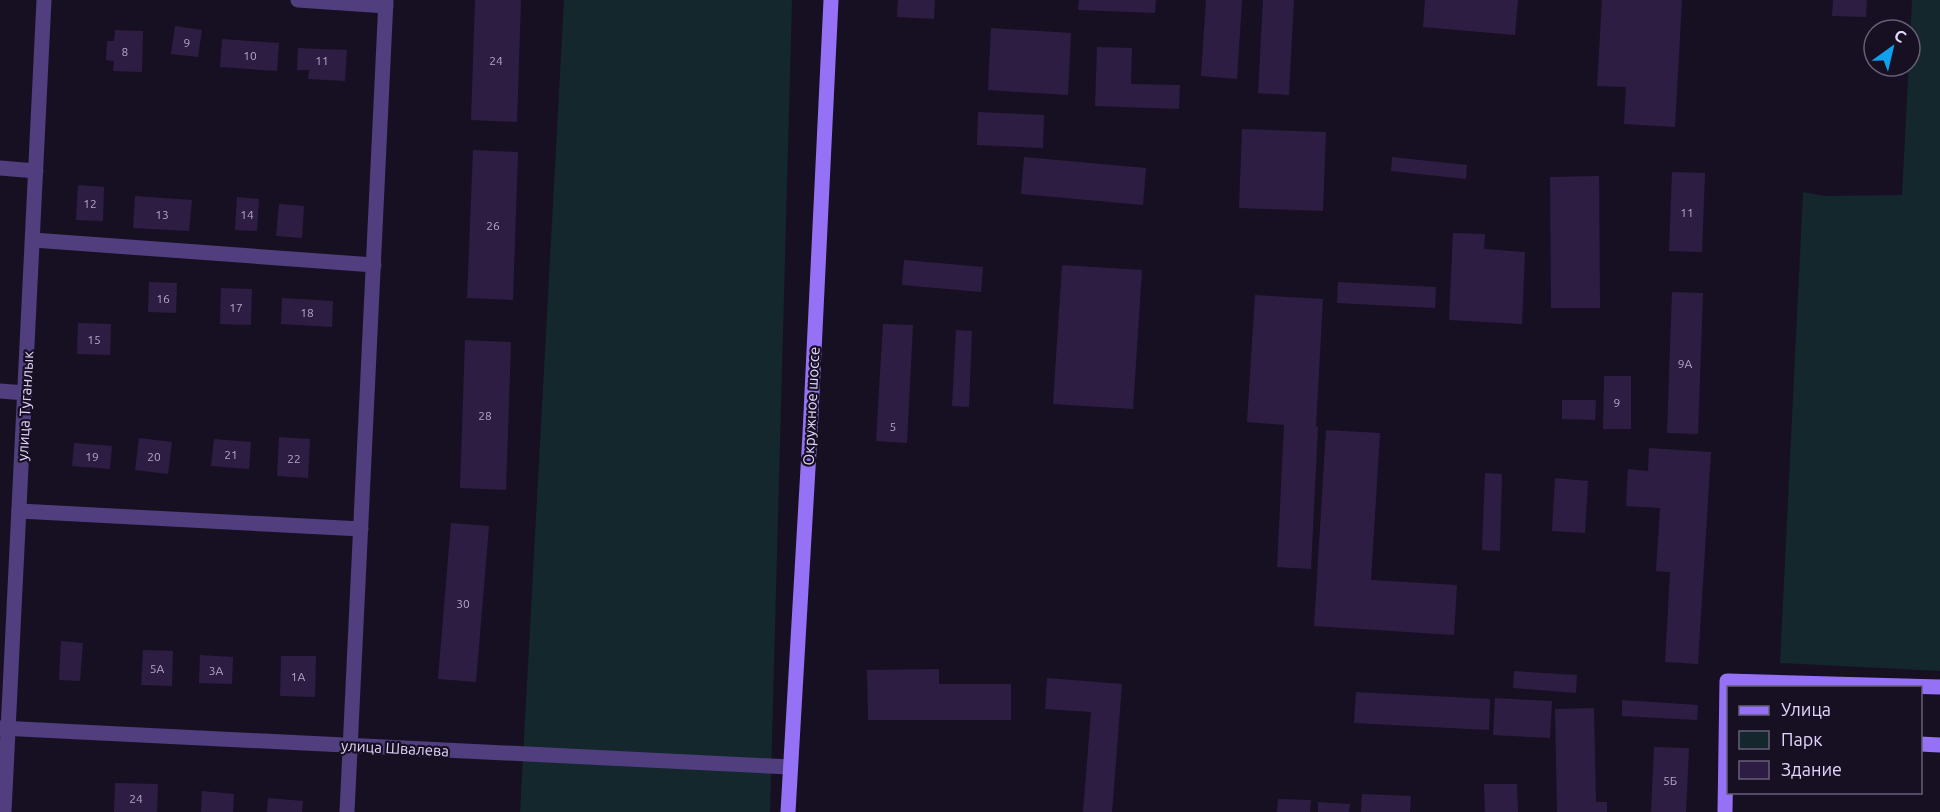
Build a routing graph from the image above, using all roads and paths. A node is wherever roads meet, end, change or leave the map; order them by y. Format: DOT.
graph roads {
  1 [pos="44,0"];
  2 [pos="298,0"];
  3 [pos="831,0"];
  4 [pos="386,3"];
  5 [pos="0,168"];
  6 [pos="36,171"];
  7 [pos="33,240"];
  8 [pos="374,265"];
  9 [pos="0,391"];
  10 [pos="25,393"];
  11 [pos="19,511"];
  12 [pos="361,529"];
  13 [pos="1727,686"];
  14 [pos="1727,686"];
  15 [pos="1904,686"];
  16 [pos="1922,686"];
  17 [pos="1940,687"];
  18 [pos="4,728"];
  19 [pos="1727,739"];
  20 [pos="1922,744"];
  21 [pos="351,745"];
  22 [pos="1940,745"];
  23 [pos="790,767"];
  24 [pos="4,812"];
  25 [pos="347,812"];
  26 [pos="788,812"];
  27 [pos="1725,812"];
  1 -- 6 [label="street, улица Туганлык"];
  2 -- 4 [label="street"];
  3 -- 23 [label="street, Окружное шоссе"];
  4 -- 8 [label="street"];
  5 -- 6 [label="street"];
  6 -- 7 [label="street, улица Туганлык"];
  7 -- 8 [label="street"];
  7 -- 10 [label="street, улица Туганлык"];
  8 -- 12 [label="street"];
  9 -- 10 [label="street"];
  10 -- 11 [label="street, улица Туганлык"];
  11 -- 12 [label="street"];
  11 -- 18 [label="street, улица Туганлык"];
  12 -- 21 [label="street"];
  13 -- 15 [label="street"];
  14 -- 19 [label="street"];
  16 -- 17 [label="street"];
  18 -- 21 [label="street, улица Швалева"];
  18 -- 24 [label="street, улица Туганлык"];
  19 -- 27 [label="street"];
  20 -- 22 [label="street"];
  21 -- 23 [label="street, улица Швалева"];
  21 -- 25 [label="street"];
  23 -- 26 [label="street, Окружное шоссе"];
}
